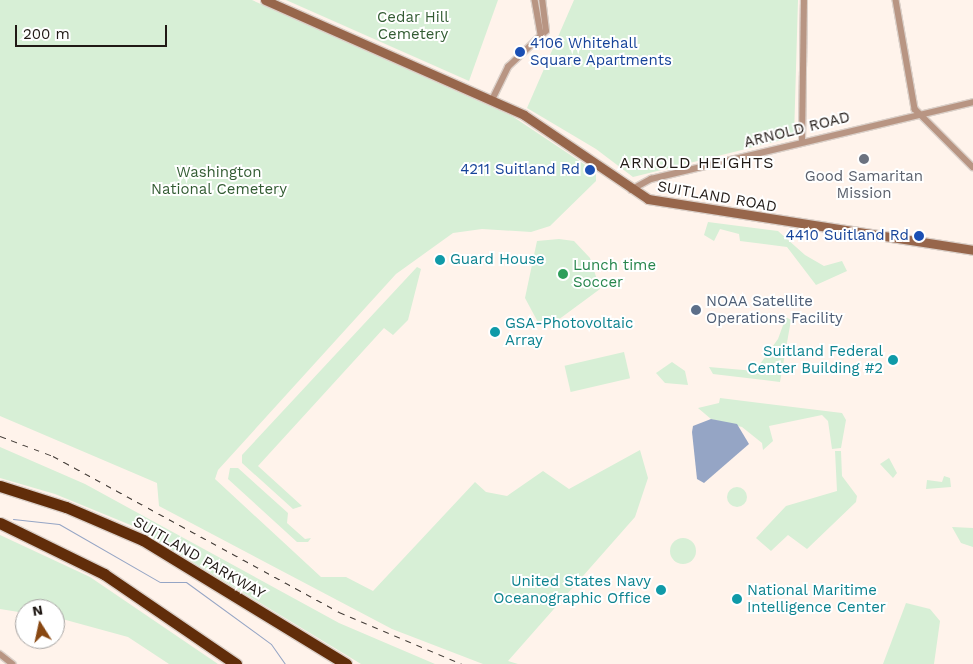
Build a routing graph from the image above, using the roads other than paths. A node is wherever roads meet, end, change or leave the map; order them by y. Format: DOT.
graph roads {
  1 [pos="265,0"];
  2 [pos="536,0"];
  3 [pos="542,0"];
  4 [pos="804,0"];
  5 [pos="896,0"];
  6 [pos="541,35"];
  7 [pos="492,100"];
  8 [pos="973,102"];
  9 [pos="918,114"];
  10 [pos="802,141"];
  11 [pos="973,166"];
  12 [pos="631,190"];
  13 [pos="973,250"];
  14 [pos="0,486"];
  15 [pos="0,523"];
  16 [pos="0,654"];
  17 [pos="13,664"];
  18 [pos="236,664"];
  19 [pos="346,664"];
  1 -- 7 [label="main road, SUITLAND ROAD"];
  2 -- 6 [label="street"];
  3 -- 6 [label="street"];
  4 -- 10 [label="street"];
  5 -- 9 [label="street"];
  6 -- 7 [label="street"];
  7 -- 12 [label="main road, SUITLAND ROAD"];
  8 -- 9 [label="street, ARNOLD ROAD"];
  9 -- 10 [label="street, ARNOLD ROAD"];
  9 -- 11 [label="street"];
  10 -- 12 [label="street, ARNOLD ROAD"];
  12 -- 13 [label="main road, SUITLAND ROAD"];
  14 -- 19 [label="highway, SUITLAND PARKWAY"];
  15 -- 18 [label="highway"];
  16 -- 17 [label="street"];
}
